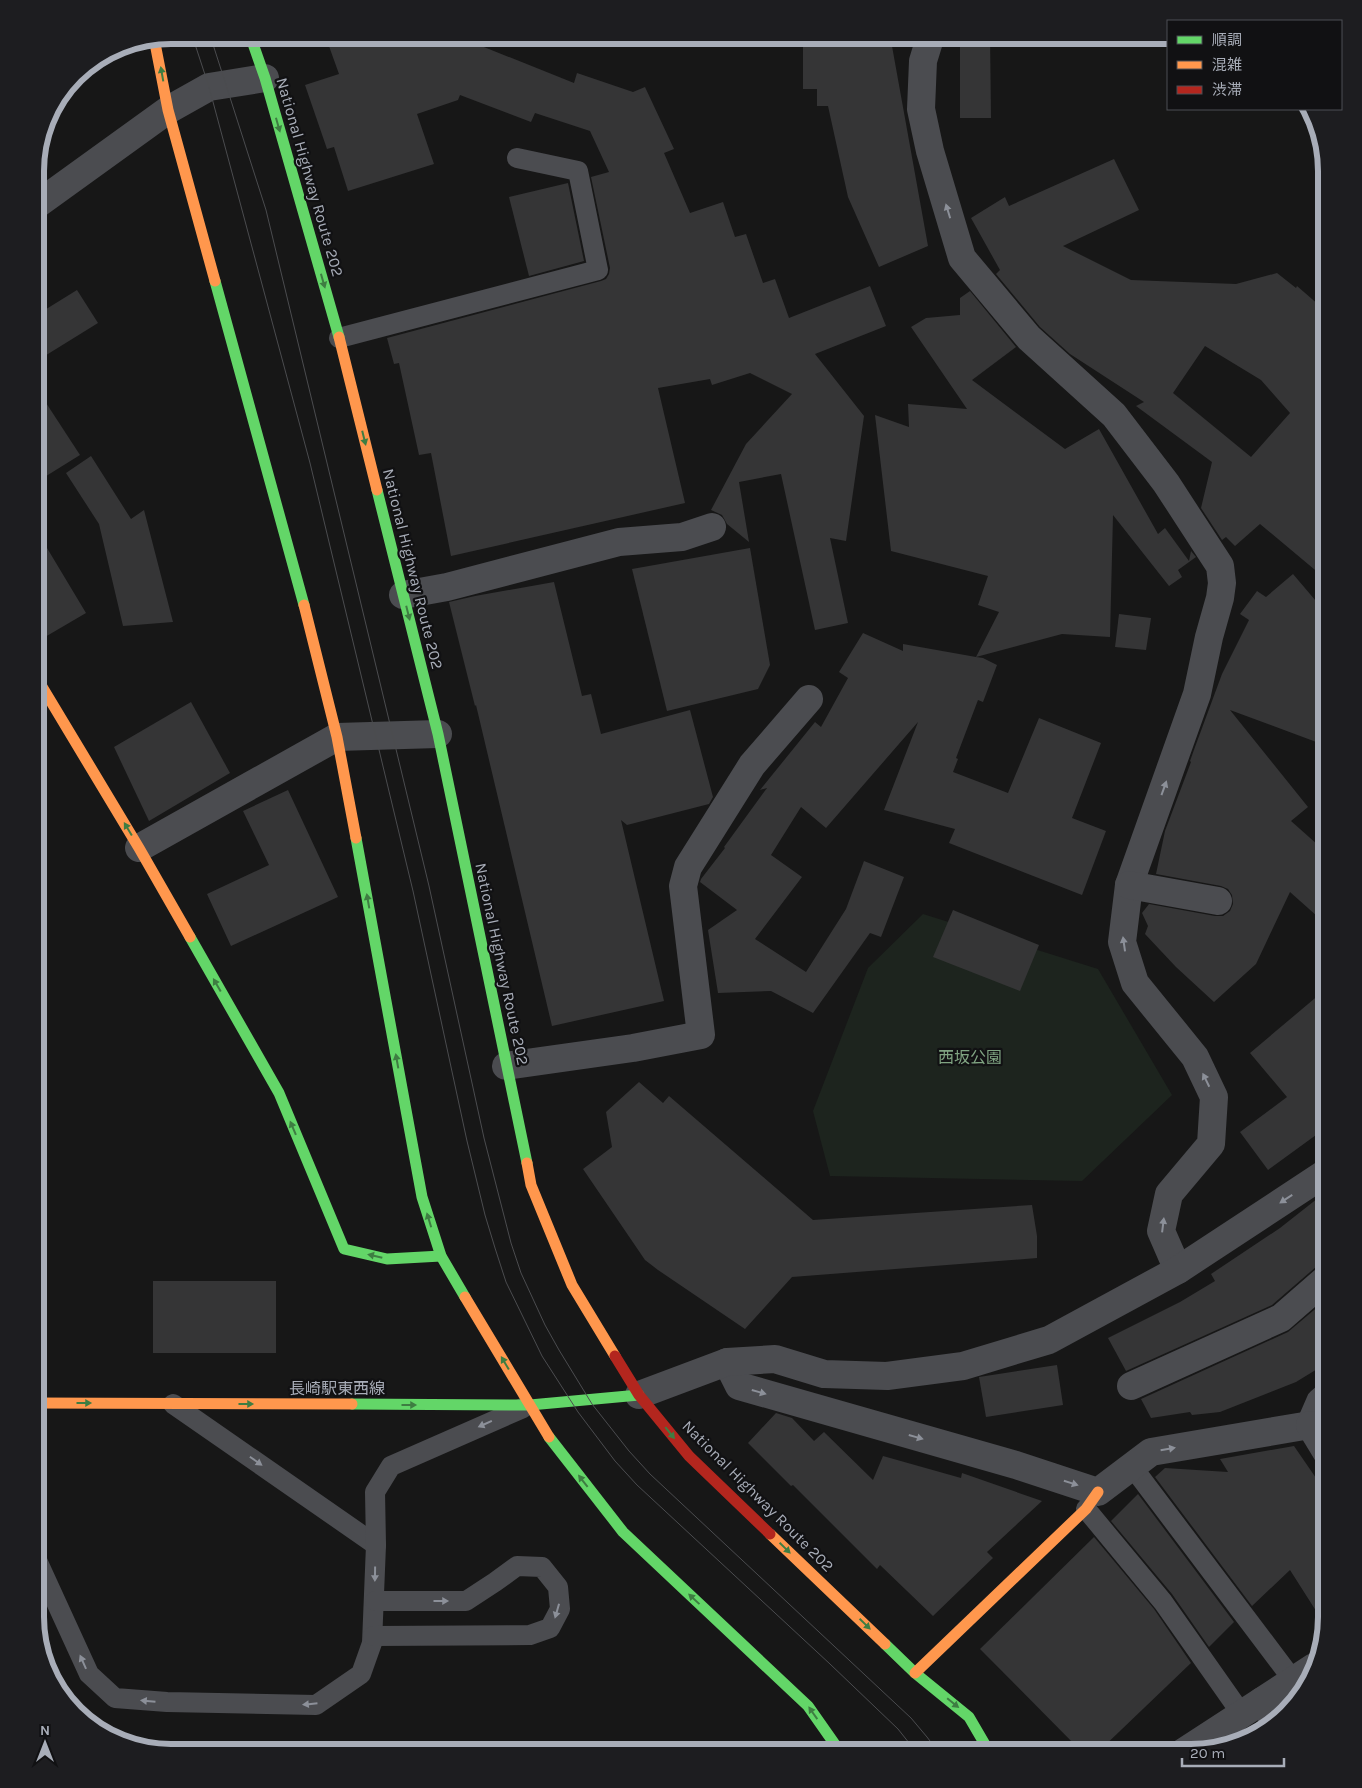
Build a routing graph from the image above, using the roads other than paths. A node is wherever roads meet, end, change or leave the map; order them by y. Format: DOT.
graph roads {
  1 [pos="253,44"];
  2 [pos="928,44"];
  3 [pos="155,45"];
  4 [pos="265,78"];
  5 [pos="168,110"];
  6 [pos="517,158"];
  7 [pos="44,200"];
  8 [pos="339,338"];
  9 [pos="712,527"];
  10 [pos="403,595"];
  11 [pos="44,690"];
  12 [pos="809,700"];
  13 [pos="438,734"];
  14 [pos="338,737"];
  15 [pos="139,848"];
  16 [pos="1130,885"];
  17 [pos="1218,901"];
  18 [pos="506,1066"];
  19 [pos="1318,1178"];
  20 [pos="441,1256"];
  21 [pos="1178,1270"];
  22 [pos="1318,1286"];
  23 [pos="727,1362"];
  24 [pos="1131,1386"];
  25 [pos="639,1395"];
  26 [pos="44,1403"];
  27 [pos="173,1404"];
  28 [pos="530,1405"];
  29 [pos="1318,1407"];
  30 [pos="1310,1425"];
  31 [pos="1318,1438"];
  32 [pos="1131,1465"];
  33 [pos="1092,1500"];
  34 [pos="376,1545"];
  35 [pos="44,1576"];
  36 [pos="375,1601"];
  37 [pos="373,1636"];
  38 [pos="915,1673"];
  39 [pos="1303,1673"];
  40 [pos="1259,1712"];
  41 [pos="835,1744"];
  42 [pos="985,1744"];
  43 [pos="1199,1744"];
  1 -- 4 [label="main road, National Highway Route 202"];
  16 -- 2 [label="street, one-way"];
  5 -- 3 [label="main road, one-way"];
  4 -- 5 [label="street"];
  4 -- 8 [label="main road, National Highway Route 202, one-way"];
  5 -- 7 [label="street"];
  5 -- 14 [label="main road"];
  6 -- 8 [label="lane"];
  8 -- 10 [label="main road, National Highway Route 202, one-way"];
  9 -- 10 [label="street"];
  10 -- 13 [label="main road, National Highway Route 202, one-way"];
  15 -- 11 [label="main road, one-way"];
  12 -- 18 [label="street"];
  13 -- 14 [label="street"];
  13 -- 18 [label="main road, National Highway Route 202"];
  14 -- 15 [label="street"];
  20 -- 14 [label="main road, one-way"];
  20 -- 15 [label="main road, one-way"];
  16 -- 17 [label="street"];
  21 -- 16 [label="street, one-way"];
  18 -- 25 [label="main road, National Highway Route 202"];
  19 -- 21 [label="street, one-way"];
  28 -- 20 [label="main road, one-way"];
  21 -- 23 [label="street"];
  22 -- 24 [label="street"];
  23 -- 25 [label="street"];
  23 -- 33 [label="street, one-way"];
  25 -- 28 [label="main road, 長崎駅東西線"];
  25 -- 38 [label="main road, National Highway Route 202, one-way"];
  26 -- 27 [label="main road, 長崎駅東西線, one-way"];
  27 -- 28 [label="main road, 長崎駅東西線, one-way"];
  27 -- 34 [label="lane, one-way"];
  28 -- 34 [label="lane, one-way"];
  41 -- 28 [label="main road, one-way"];
  29 -- 30 [label="street"];
  30 -- 31 [label="street"];
  32 -- 30 [label="street, one-way"];
  32 -- 33 [label="street"];
  32 -- 39 [label="lane"];
  33 -- 38 [label="main road"];
  33 -- 40 [label="lane"];
  34 -- 36 [label="lane, one-way"];
  37 -- 35 [label="lane, one-way"];
  36 -- 37 [label="lane"];
  36 -- 37 [label="lane, one-way"];
  38 -- 42 [label="main road, National Highway Route 202, one-way"];
  39 -- 40 [label="street"];
  40 -- 43 [label="street"];
}
